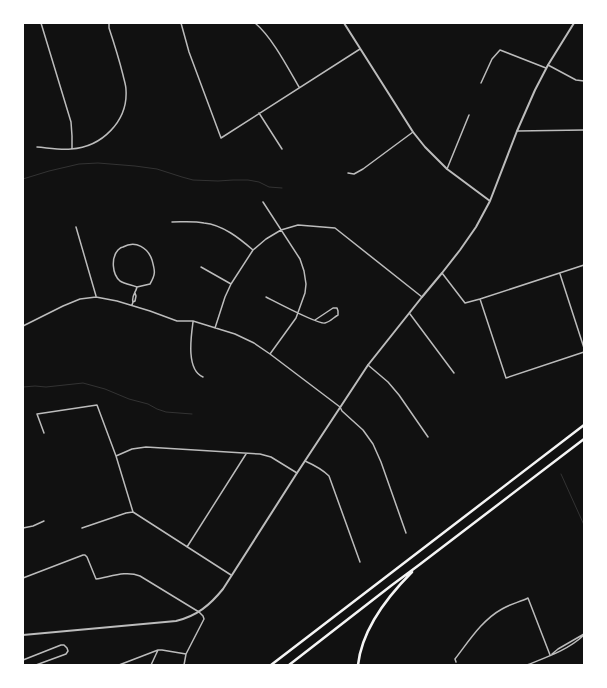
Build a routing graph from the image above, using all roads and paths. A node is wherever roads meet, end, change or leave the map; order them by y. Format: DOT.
graph roads {
  1 [pos="41,23"];
  2 [pos="109,23"];
  3 [pos="182,23"];
  4 [pos="255,23"];
  5 [pos="344,23"];
  6 [pos="574,23"];
  7 [pos="360,49"];
  8 [pos="548,64"];
  9 [pos="546,68"];
  10 [pos="584,81"];
  11 [pos="481,82"];
  12 [pos="299,87"];
  13 [pos="259,113"];
  14 [pos="469,115"];
  15 [pos="584,130"];
  16 [pos="517,131"];
  17 [pos="413,132"];
  18 [pos="38,147"];
  19 [pos="72,149"];
  20 [pos="282,149"];
  21 [pos="447,169"];
  22 [pos="348,172"];
  23 [pos="490,201"];
  24 [pos="263,202"];
  25 [pos="172,222"];
  26 [pos="76,227"];
  27 [pos="281,230"];
  28 [pos="253,250"];
  29 [pos="584,266"];
  30 [pos="201,267"];
  31 [pos="442,273"];
  32 [pos="560,274"];
  33 [pos="231,284"];
  34 [pos="137,287"];
  35 [pos="96,297"];
  36 [pos="266,297"];
  37 [pos="422,297"];
  38 [pos="480,300"];
  39 [pos="132,305"];
  40 [pos="298,313"];
  41 [pos="410,313"];
  42 [pos="315,320"];
  43 [pos="193,322"];
  44 [pos="23,326"];
  45 [pos="215,328"];
  46 [pos="584,348"];
  47 [pos="584,352"];
  48 [pos="270,354"];
  49 [pos="368,365"];
  50 [pos="454,373"];
  51 [pos="204,377"];
  52 [pos="340,407"];
  53 [pos="584,425"];
  54 [pos="44,433"];
  55 [pos="428,436"];
  56 [pos="584,439"];
  57 [pos="247,454"];
  58 [pos="116,456"];
  59 [pos="305,461"];
  60 [pos="297,473"];
  61 [pos="133,512"];
  62 [pos="44,521"];
  63 [pos="23,528"];
  64 [pos="82,528"];
  65 [pos="406,532"];
  66 [pos="187,547"];
  67 [pos="360,562"];
  68 [pos="419,565"];
  69 [pos="231,575"];
  70 [pos="23,578"];
  71 [pos="199,612"];
  72 [pos="584,634"];
  73 [pos="23,635"];
  74 [pos="158,650"];
  75 [pos="186,654"];
  76 [pos="550,655"];
  77 [pos="23,660"];
  78 [pos="456,662"];
  79 [pos="36,665"];
  80 [pos="119,665"];
  81 [pos="151,665"];
  82 [pos="184,665"];
  83 [pos="271,665"];
  84 [pos="289,665"];
  85 [pos="358,665"];
  86 [pos="527,665"];
  1 -- 19 [label="street"];
  2 -- 19 [label="street"];
  3 -- 13 [label="street"];
  4 -- 12 [label="street"];
  5 -- 7 [label="street"];
  6 -- 8 [label="street"];
  7 -- 12 [label="street"];
  7 -- 17 [label="street"];
  8 -- 9 [label="street"];
  8 -- 10 [label="street"];
  9 -- 11 [label="street"];
  9 -- 16 [label="street"];
  12 -- 13 [label="street"];
  13 -- 20 [label="street"];
  14 -- 21 [label="street"];
  15 -- 16 [label="street"];
  16 -- 23 [label="street"];
  17 -- 21 [label="street"];
  17 -- 22 [label="street"];
  18 -- 19 [label="street"];
  21 -- 23 [label="street"];
  23 -- 31 [label="street"];
  24 -- 27 [label="street"];
  25 -- 28 [label="street"];
  26 -- 35 [label="street"];
  27 -- 28 [label="street"];
  27 -- 37 [label="street"];
  27 -- 40 [label="street"];
  28 -- 33 [label="street"];
  29 -- 32 [label="street"];
  30 -- 33 [label="street"];
  31 -- 37 [label="street"];
  31 -- 38 [label="street"];
  32 -- 38 [label="street"];
  32 -- 46 [label="street"];
  33 -- 45 [label="street"];
  34 -- 34 [label="street"];
  34 -- 39 [label="street"];
  35 -- 39 [label="street"];
  35 -- 44 [label="street"];
  36 -- 40 [label="street"];
  37 -- 41 [label="street"];
  38 -- 47 [label="street"];
  39 -- 43 [label="street"];
  40 -- 42 [label="street"];
  40 -- 48 [label="street"];
  41 -- 49 [label="street"];
  41 -- 50 [label="street"];
  42 -- 42 [label="street"];
  43 -- 45 [label="street"];
  43 -- 51 [label="street"];
  45 -- 48 [label="street"];
  48 -- 52 [label="street"];
  49 -- 52 [label="street"];
  49 -- 55 [label="street"];
  52 -- 59 [label="street"];
  52 -- 65 [label="street"];
  53 -- 83 [label="highway"];
  54 -- 58 [label="street"];
  56 -- 68 [label="highway"];
  57 -- 58 [label="street"];
  57 -- 60 [label="street"];
  57 -- 66 [label="street"];
  58 -- 61 [label="street"];
  59 -- 60 [label="street"];
  59 -- 67 [label="street"];
  60 -- 69 [label="street"];
  61 -- 64 [label="street"];
  61 -- 66 [label="street"];
  62 -- 63 [label="street"];
  66 -- 69 [label="street"];
  68 -- 84 [label="highway"];
  68 -- 85 [label="highway"];
  69 -- 71 [label="street"];
  70 -- 71 [label="street"];
  71 -- 73 [label="street"];
  71 -- 75 [label="street"];
  72 -- 76 [label="street"];
  74 -- 75 [label="street"];
  74 -- 80 [label="street"];
  74 -- 81 [label="street"];
  75 -- 82 [label="street"];
  76 -- 78 [label="street"];
  76 -- 86 [label="street"];
  77 -- 79 [label="street"];
}
